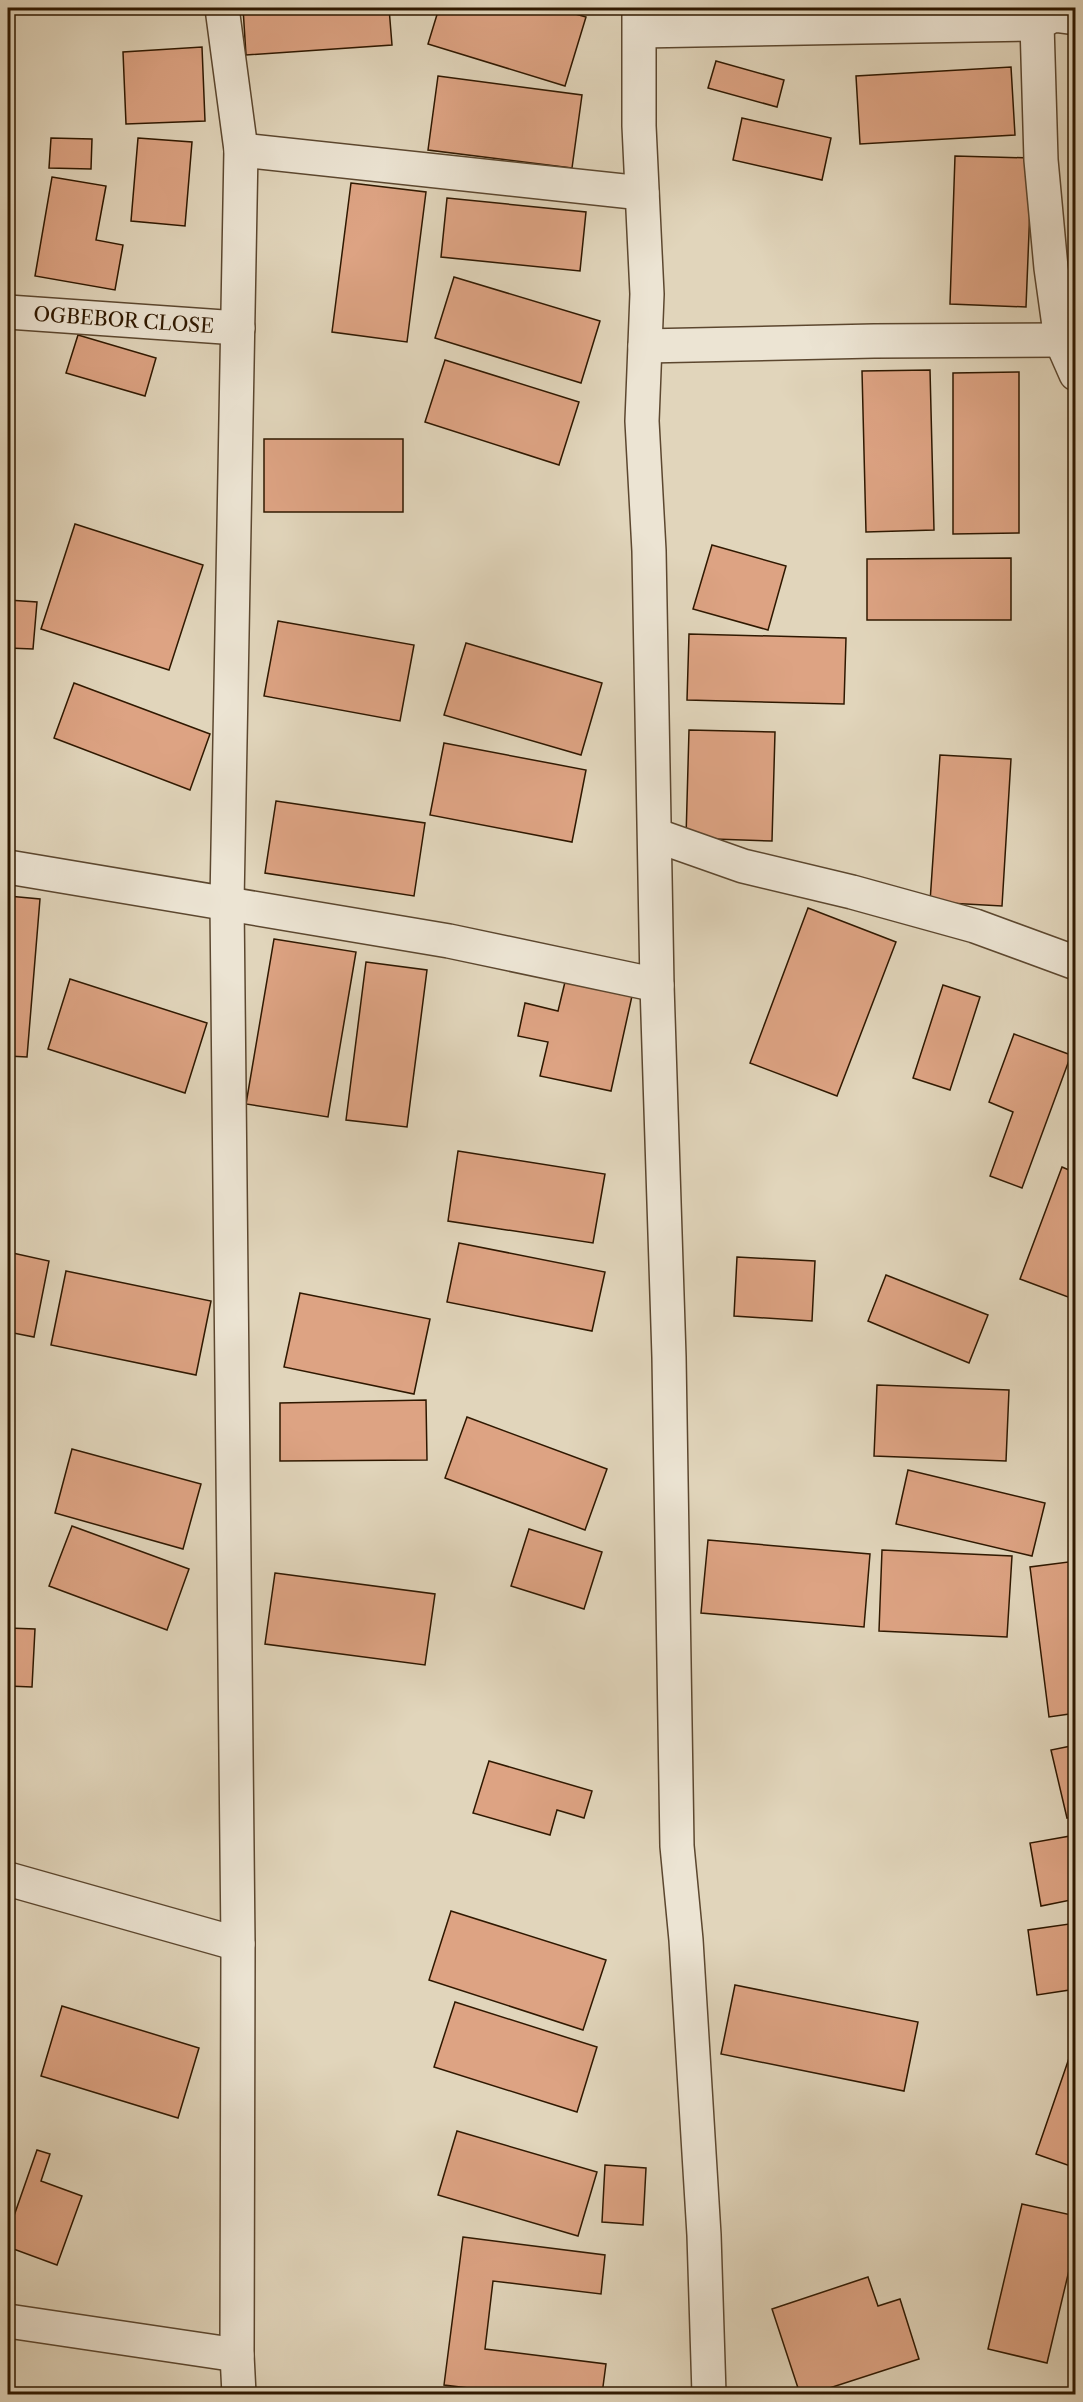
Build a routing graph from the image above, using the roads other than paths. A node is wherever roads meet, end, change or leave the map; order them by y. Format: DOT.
graph roads {
  1 [pos="222,8"];
  2 [pos="1076,18"];
  3 [pos="640,19"];
  4 [pos="1037,24"];
  5 [pos="241,150"];
  6 [pos="642,193"];
  7 [pos="8,312"];
  8 [pos="238,328"];
  9 [pos="1061,340"];
  10 [pos="645,346"];
  11 [pos="1076,374"];
  12 [pos="656,835"];
  13 [pos="8,867"];
  14 [pos="227,902"];
  15 [pos="1076,963"];
  16 [pos="657,986"];
  17 [pos="8,1880"];
  18 [pos="237,1944"];
  19 [pos="8,2321"];
  20 [pos="237,2355"];
  21 [pos="239,2394"];
  22 [pos="709,2394"];
  1 -- 5 [label="street"];
  2 -- 4 [label="street"];
  3 -- 4 [label="street"];
  3 -- 6 [label="street"];
  4 -- 9 [label="street"];
  5 -- 6 [label="street"];
  5 -- 8 [label="street"];
  6 -- 10 [label="street"];
  7 -- 8 [label="street, OGBEBOR CLOSE"];
  8 -- 14 [label="street"];
  9 -- 10 [label="street"];
  9 -- 11 [label="street"];
  10 -- 12 [label="street"];
  12 -- 15 [label="street"];
  12 -- 16 [label="street"];
  13 -- 14 [label="street"];
  14 -- 16 [label="street"];
  14 -- 18 [label="street"];
  16 -- 22 [label="street"];
  17 -- 18 [label="street"];
  18 -- 20 [label="street"];
  19 -- 20 [label="street"];
  20 -- 21 [label="street"];
}
